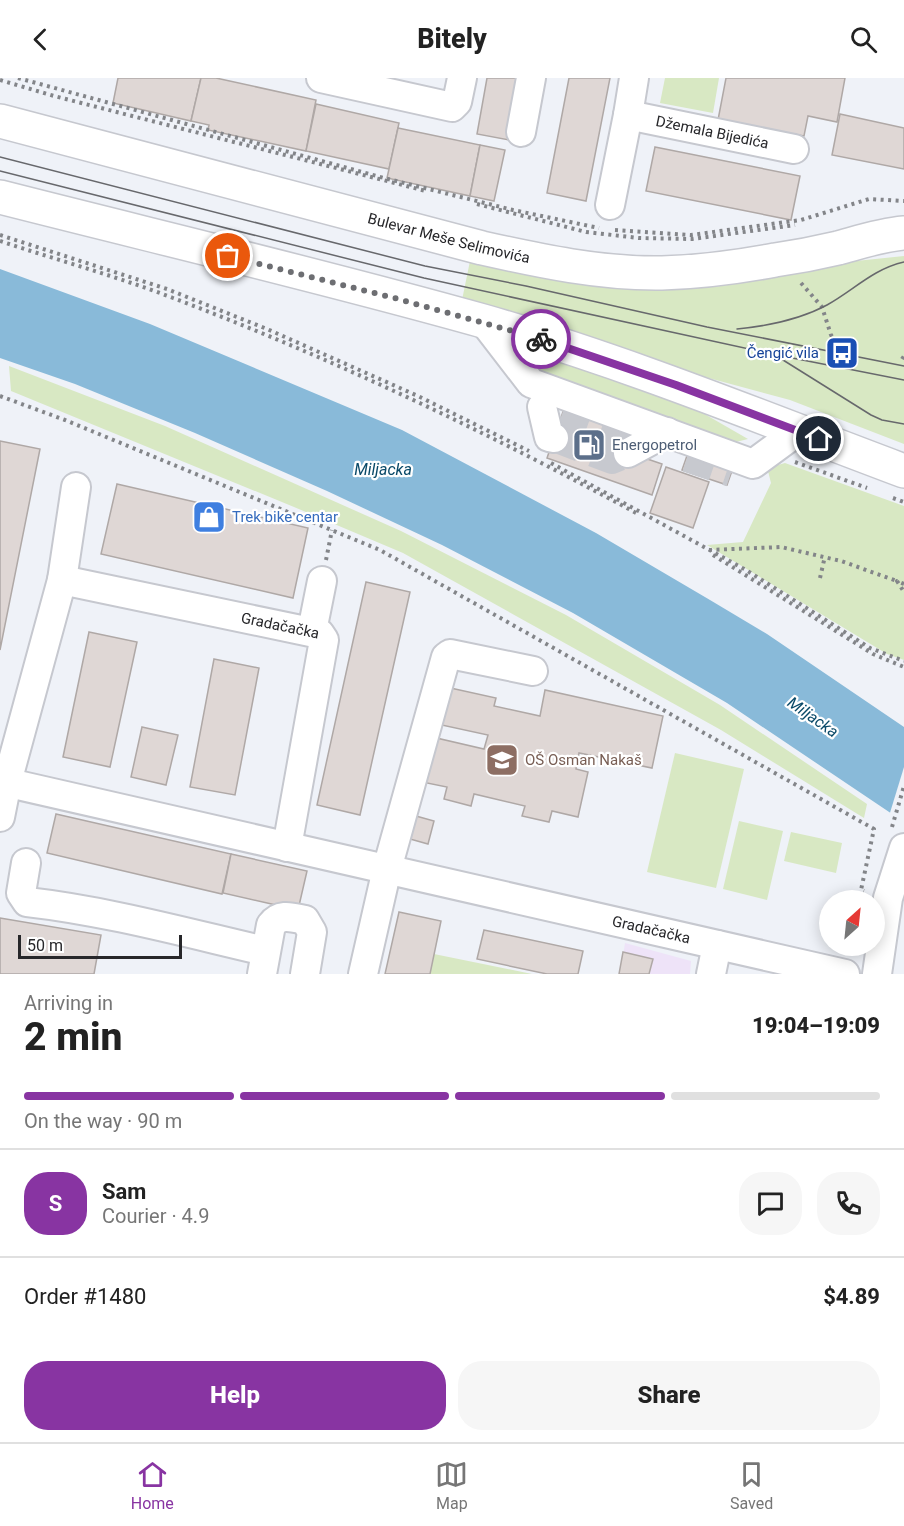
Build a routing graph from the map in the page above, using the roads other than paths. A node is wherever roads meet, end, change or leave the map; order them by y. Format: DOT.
graph roads {
  1 [pos="462,78"];
  2 [pos="531,78"];
  3 [pos="634,78"];
  4 [pos="332,79"];
  5 [pos="628,115"];
  6 [pos="0,121"];
  7 [pos="521,132"];
  8 [pos="794,149"];
  9 [pos="0,197"];
  10 [pos="610,205"];
  11 [pos="904,233"];
  12 [pos="484,322"];
  13 [pos="642,441"];
  14 [pos="794,446"];
  15 [pos="687,458"];
  16 [pos="894,483"];
  17 [pos="76,487"];
  18 [pos="62,580"];
  19 [pos="322,581"];
  20 [pos="312,631"];
  21 [pos="532,671"];
  22 [pos="3,782"];
  23 [pos="0,817"];
  24 [pos="287,847"];
  25 [pos="898,848"];
  26 [pos="26,863"];
  27 [pos="387,870"];
  28 [pos="904,916"];
  29 [pos="717,945"];
  30 [pos="264,962"];
  31 [pos="305,974"];
  32 [pos="363,974"];
  33 [pos="711,974"];
  34 [pos="844,974"];
  35 [pos="879,974"];
  1 -- 4 [label="street"];
  2 -- 7 [label="street"];
  3 -- 5 [label="street"];
  5 -- 8 [label="street, Džemala Bijedića"];
  5 -- 10 [label="street"];
  6 -- 11 [label="main road, Bulevar Meše Selimovića"];
  9 -- 12 [label="main road"];
  12 -- 13 [label="street"];
  12 -- 14 [label="main road"];
  13 -- 14 [label="street"];
  13 -- 15 [label="street"];
  14 -- 16 [label="main road"];
  17 -- 18 [label="street"];
  18 -- 20 [label="street, Gradačačka"];
  18 -- 22 [label="street"];
  19 -- 20 [label="street"];
  20 -- 24 [label="street, Gradačačka"];
  21 -- 27 [label="street"];
  22 -- 23 [label="street"];
  22 -- 24 [label="street, Gradačačka"];
  24 -- 27 [label="street, Gradačačka"];
  25 -- 35 [label="street"];
  26 -- 30 [label="street"];
  27 -- 29 [label="street, Gradačačka"];
  27 -- 32 [label="street"];
  28 -- 35 [label="street"];
  29 -- 33 [label="street"];
  29 -- 34 [label="street, Gradačačka"];
  30 -- 31 [label="street"];
}
